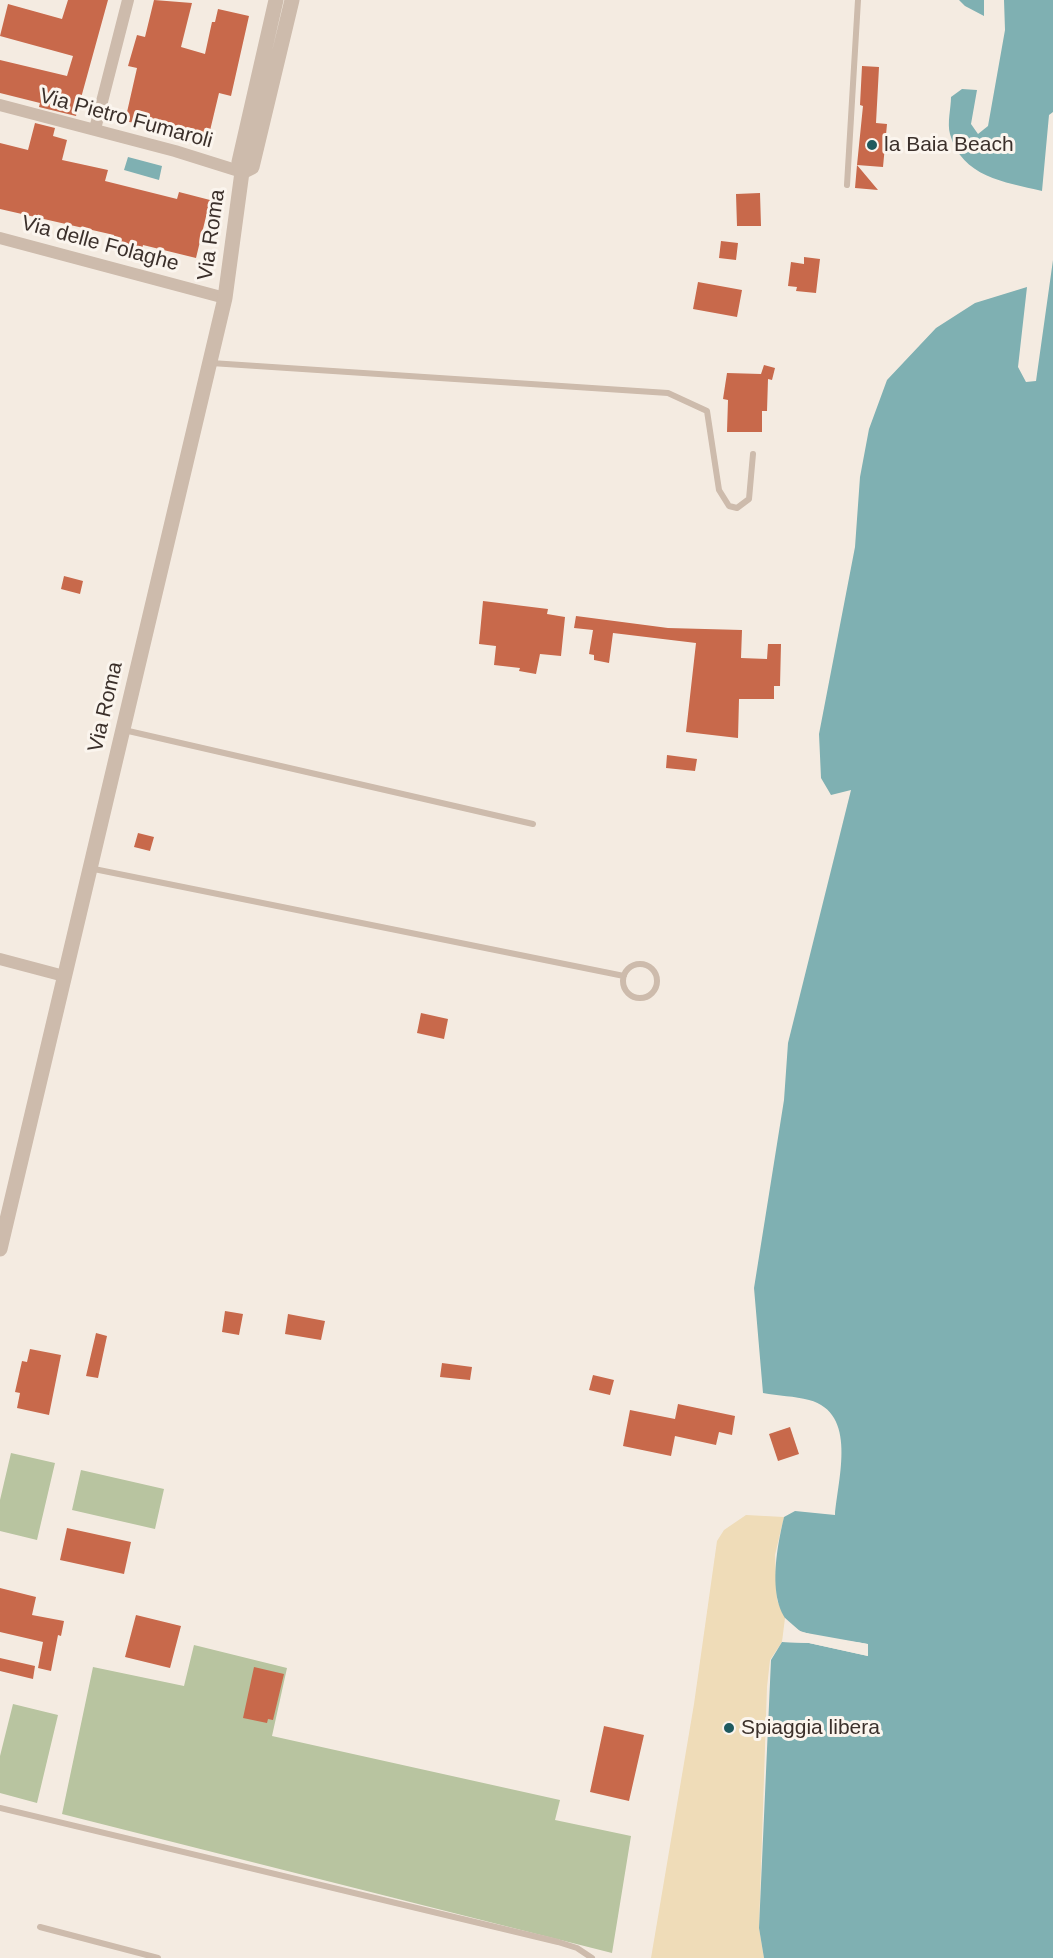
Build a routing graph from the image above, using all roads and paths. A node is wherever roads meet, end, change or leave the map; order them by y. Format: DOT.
graph roads {
  1 [pos="128,0"];
  2 [pos="276,0"];
  3 [pos="292,0"];
  4 [pos="858,0"];
  5 [pos="0,105"];
  6 [pos="95,129"];
  7 [pos="242,172"];
  8 [pos="847,185"];
  9 [pos="0,238"];
  10 [pos="225,298"];
  11 [pos="209,363"];
  12 [pos="753,454"];
  13 [pos="122,729"];
  14 [pos="533,824"];
  15 [pos="89,868"];
  16 [pos="0,959"];
  17 [pos="64,976"];
  18 [pos="624,976"];
  19 [pos="0,1249"];
  20 [pos="0,1808"];
  21 [pos="39,1927"];
  22 [pos="158,1958"];
  23 [pos="592,1958"];
  1 -- 6 [label="street"];
  2 -- 7 [label="street, Via Roma"];
  3 -- 7 [label="street, Via Roma"];
  4 -- 8 [label="lane"];
  5 -- 6 [label="street, Via Pietro Fumaroli"];
  6 -- 7 [label="street, Via Pietro Fumaroli"];
  7 -- 10 [label="street, Via Roma"];
  9 -- 10 [label="street, Via delle Folaghe"];
  10 -- 11 [label="street, Via Roma"];
  11 -- 12 [label="lane"];
  11 -- 13 [label="street, Via Roma"];
  13 -- 14 [label="lane"];
  13 -- 15 [label="street, Via Roma"];
  15 -- 17 [label="street, Via Roma"];
  15 -- 18 [label="lane"];
  16 -- 17 [label="street"];
  17 -- 19 [label="street, Via Roma"];
  18 -- 18 [label="lane"];
  20 -- 23 [label="lane"];
  21 -- 22 [label="lane"];
}
